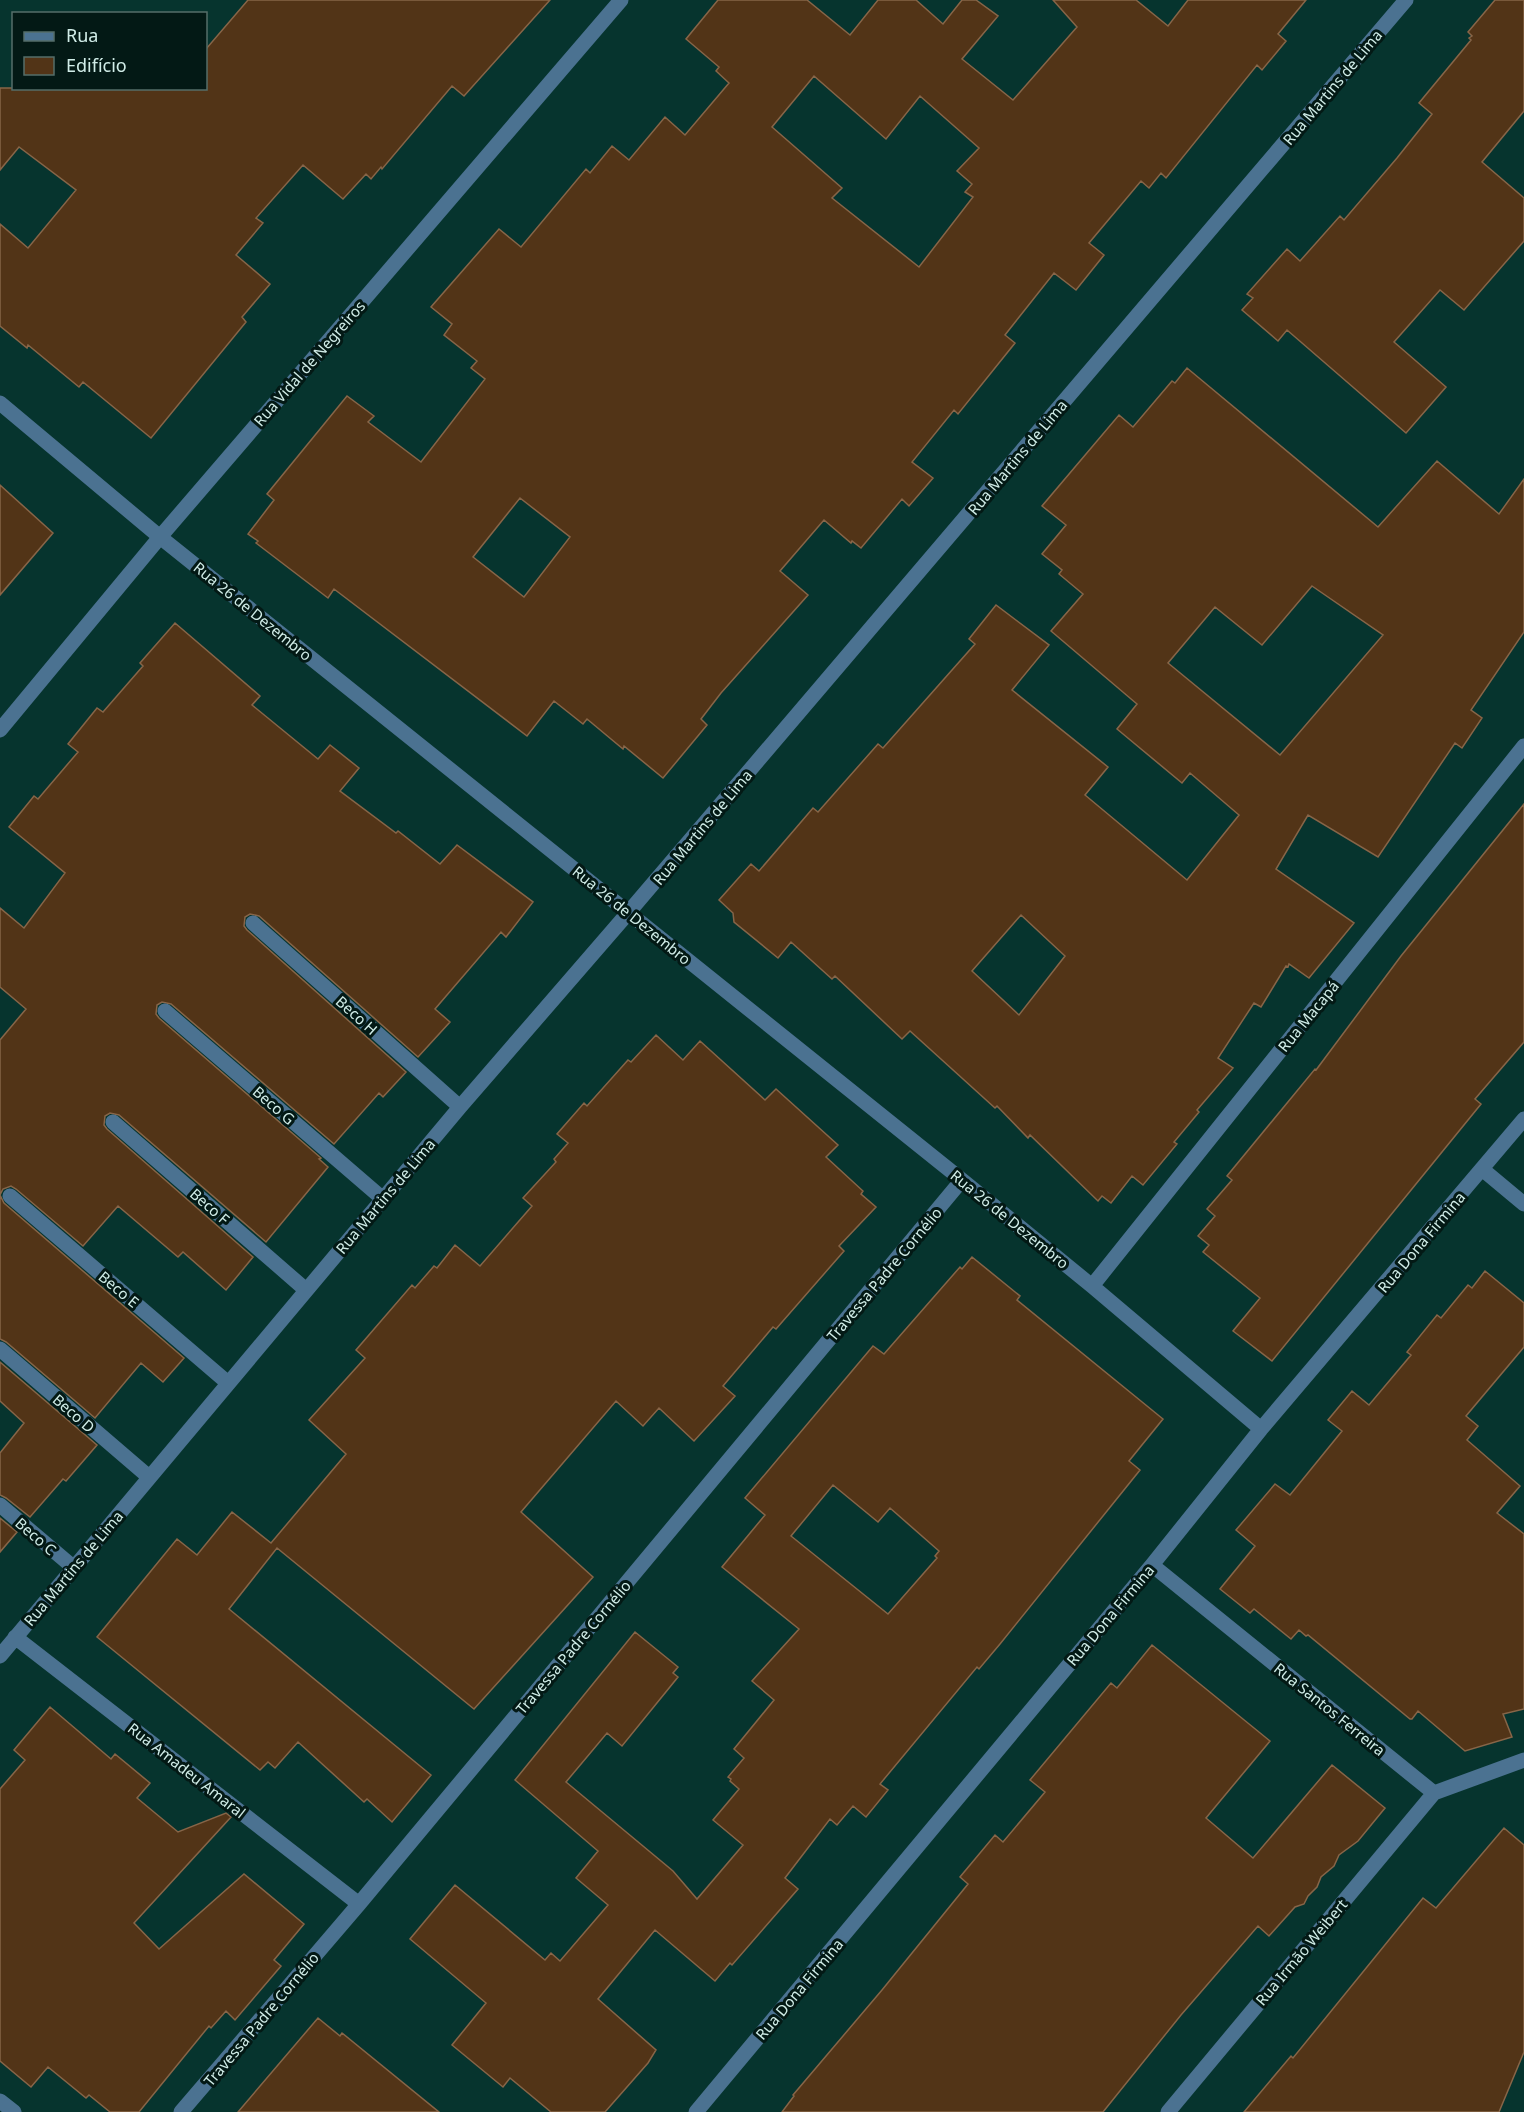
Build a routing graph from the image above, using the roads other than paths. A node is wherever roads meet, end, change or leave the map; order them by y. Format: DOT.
graph roads {
  1 [pos="621,0"];
  2 [pos="1406,0"];
  3 [pos="0,402"];
  4 [pos="160,537"];
  5 [pos="0,730"];
  6 [pos="1524,746"];
  7 [pos="628,912"];
  8 [pos="253,923"];
  9 [pos="165,1011"];
  10 [pos="460,1107"];
  11 [pos="1524,1119"];
  12 [pos="113,1122"];
  13 [pos="1482,1169"];
  14 [pos="962,1180"];
  15 [pos="10,1196"];
  16 [pos="383,1199"];
  17 [pos="1524,1204"];
  18 [pos="1092,1286"];
  19 [pos="306,1290"];
  20 [pos="0,1349"];
  21 [pos="228,1383"];
  22 [pos="1261,1430"];
  23 [pos="149,1477"];
  24 [pos="0,1505"];
  25 [pos="1152,1565"];
  26 [pos="73,1567"];
  27 [pos="15,1636"];
  28 [pos="0,1656"];
  29 [pos="1524,1760"];
  30 [pos="1434,1793"];
  31 [pos="359,1904"];
  32 [pos="0,2101"];
  33 [pos="14,2112"];
  34 [pos="181,2112"];
  35 [pos="696,2112"];
  36 [pos="1168,2112"];
  1 -- 4 [label="street, Rua Vidal de Negreiros"];
  2 -- 7 [label="street, Rua Martins de Lima"];
  3 -- 4 [label="street, Rua 26 de Dezembro"];
  4 -- 5 [label="street, Rua Vidal de Negreiros"];
  4 -- 7 [label="street, Rua 26 de Dezembro"];
  6 -- 18 [label="street, Rua Macapá"];
  7 -- 10 [label="street, Rua Martins de Lima"];
  7 -- 14 [label="street, Rua 26 de Dezembro"];
  8 -- 10 [label="street, Beco H"];
  9 -- 16 [label="street, Beco G"];
  10 -- 16 [label="street, Rua Martins de Lima"];
  11 -- 13 [label="street, Rua Dona Firmina"];
  12 -- 19 [label="street, Beco F"];
  13 -- 17 [label="street"];
  13 -- 22 [label="street, Rua Dona Firmina"];
  14 -- 18 [label="street, Rua 26 de Dezembro"];
  14 -- 31 [label="street, Travessa Padre Cornélio"];
  15 -- 21 [label="street, Beco E"];
  16 -- 19 [label="street, Rua Martins de Lima"];
  18 -- 22 [label="street, Rua 26 de Dezembro"];
  19 -- 21 [label="street, Rua Martins de Lima"];
  20 -- 23 [label="street, Beco D"];
  21 -- 23 [label="street, Rua Martins de Lima"];
  22 -- 25 [label="street, Rua Dona Firmina"];
  23 -- 26 [label="street, Rua Martins de Lima"];
  24 -- 26 [label="street, Beco C"];
  25 -- 30 [label="street, Rua Santos Ferreira"];
  25 -- 35 [label="street, Rua Dona Firmina"];
  26 -- 27 [label="street, Rua Martins de Lima"];
  27 -- 28 [label="street, Rua Martins de Lima"];
  27 -- 31 [label="street, Rua Amadeu Amaral"];
  29 -- 30 [label="street"];
  30 -- 36 [label="street, Rua Irmão Weibert"];
  31 -- 34 [label="street, Travessa Padre Cornélio"];
  32 -- 33 [label="street"];
}
